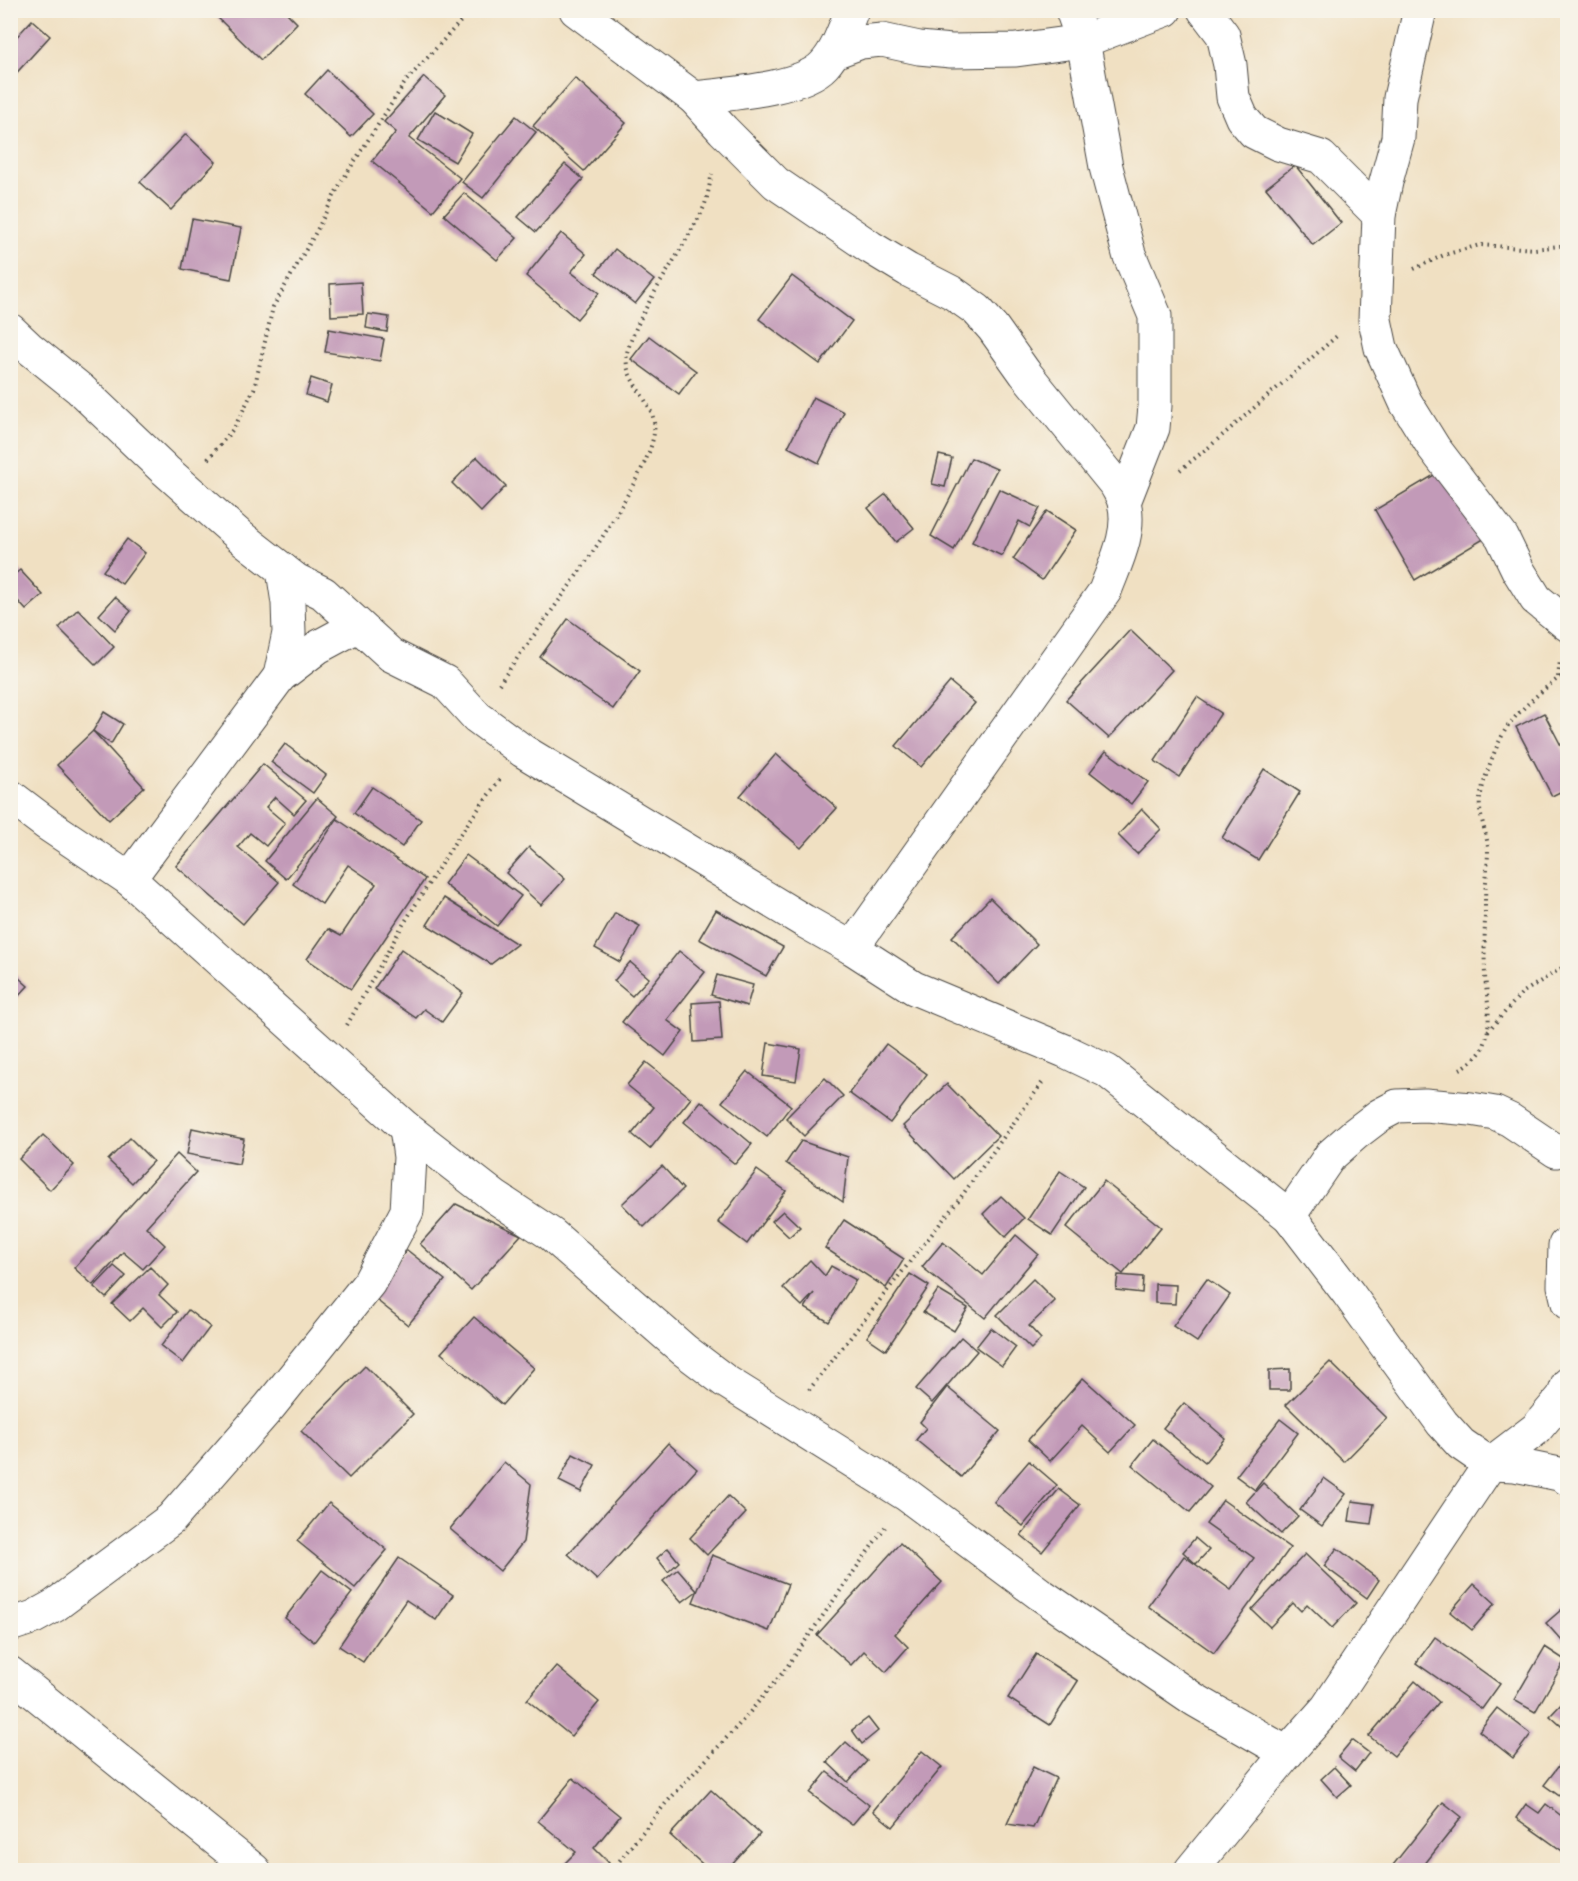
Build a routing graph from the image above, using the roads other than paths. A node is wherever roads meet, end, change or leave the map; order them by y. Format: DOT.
graph roads {
  1 [pos="576,10"];
  2 [pos="852,10"];
  3 [pos="1072,10"];
  4 [pos="1165,10"];
  5 [pos="1204,10"];
  6 [pos="1420,10"];
  7 [pos="1083,41"];
  8 [pos="834,52"];
  9 [pos="694,98"];
  10 [pos="1379,215"];
  11 [pos="10,330"];
  12 [pos="1124,502"];
  13 [pos="284,570"];
  14 [pos="1568,625"];
  15 [pos="357,626"];
  16 [pos="280,676"];
  17 [pos="10,796"];
  18 [pos="129,879"];
  19 [pos="852,948"];
  20 [pos="406,1128"];
  21 [pos="1556,1151"];
  22 [pos="1289,1216"];
  23 [pos="1565,1245"];
  24 [pos="1568,1303"];
  25 [pos="1568,1384"];
  26 [pos="1490,1464"];
  27 [pos="1568,1479"];
  28 [pos="10,1625"];
  29 [pos="10,1673"];
  30 [pos="1287,1753"];
  31 [pos="254,1870"];
  32 [pos="1191,1870"];
  1 -- 9 [label="street"];
  2 -- 8 [label="street"];
  3 -- 7 [label="street"];
  4 -- 7 [label="street"];
  5 -- 10 [label="street"];
  6 -- 10 [label="street"];
  7 -- 8 [label="street"];
  7 -- 12 [label="street"];
  8 -- 9 [label="street"];
  9 -- 12 [label="street"];
  10 -- 14 [label="street"];
  11 -- 13 [label="street"];
  12 -- 19 [label="street"];
  13 -- 15 [label="street"];
  13 -- 16 [label="street"];
  15 -- 16 [label="street"];
  15 -- 19 [label="street"];
  16 -- 18 [label="street"];
  17 -- 18 [label="street"];
  18 -- 20 [label="street"];
  19 -- 22 [label="street"];
  20 -- 28 [label="street"];
  20 -- 30 [label="street"];
  21 -- 22 [label="street"];
  22 -- 26 [label="street"];
  23 -- 24 [label="street"];
  25 -- 26 [label="street"];
  26 -- 27 [label="street"];
  26 -- 30 [label="street"];
  29 -- 31 [label="street"];
  30 -- 32 [label="street"];
}
